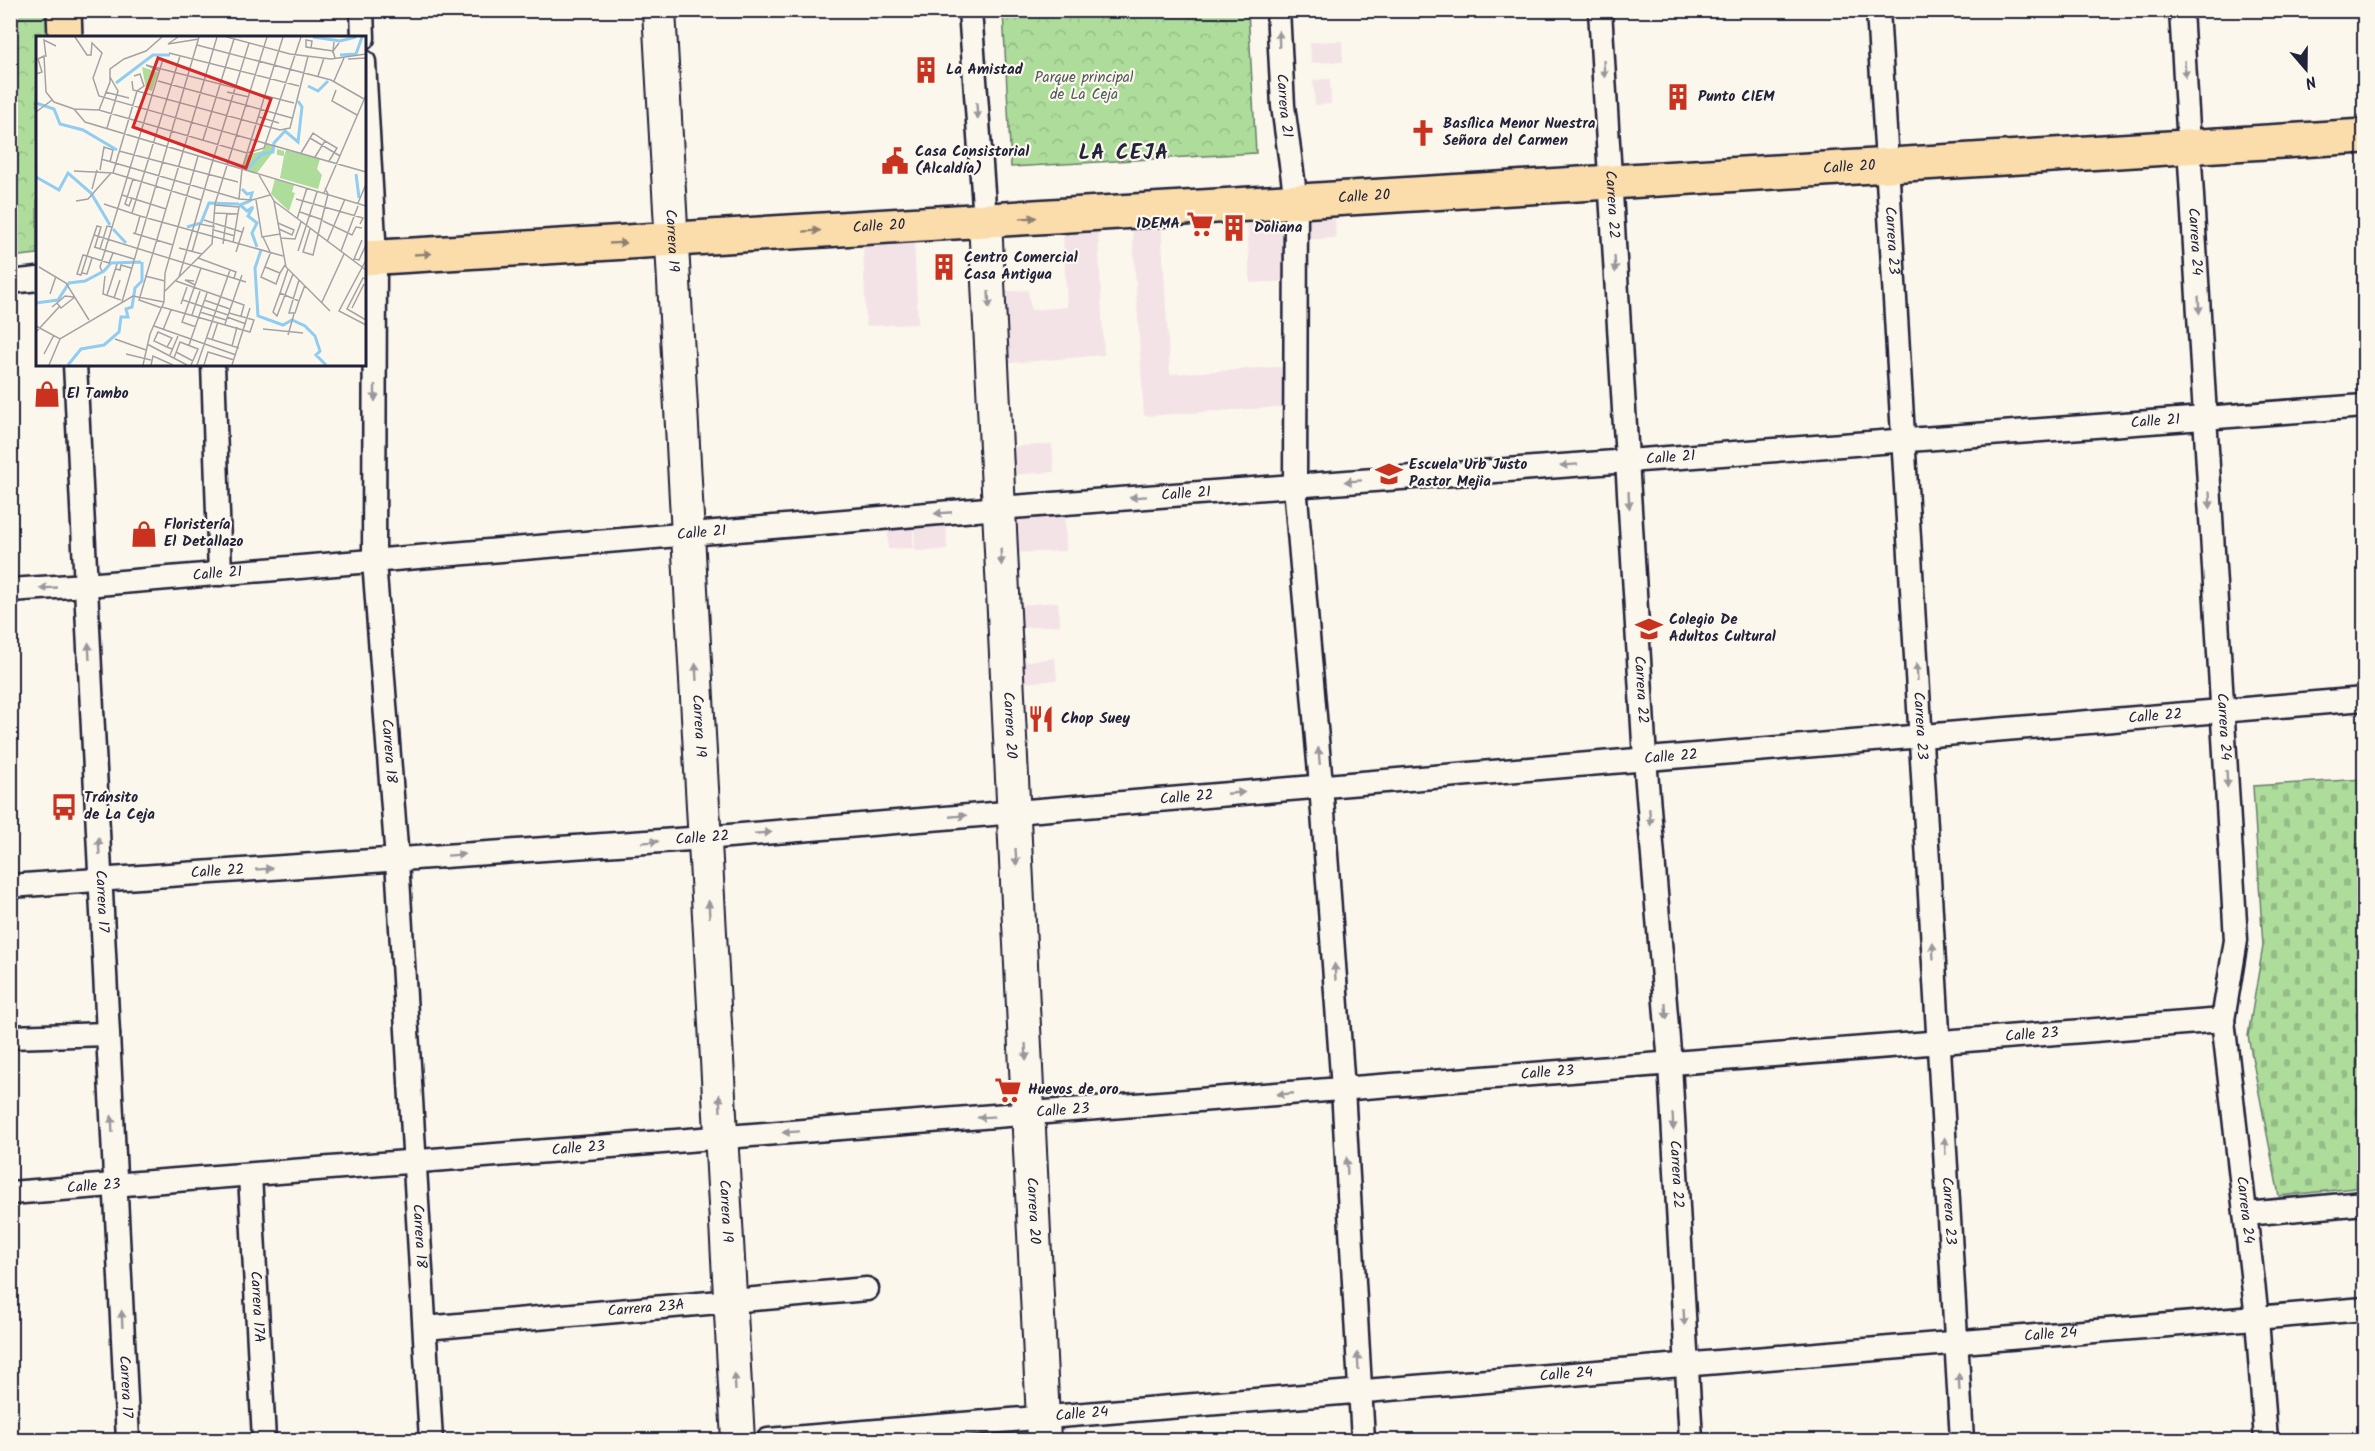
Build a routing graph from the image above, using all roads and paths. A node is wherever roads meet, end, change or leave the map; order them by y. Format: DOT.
graph roads {
  1 [pos="64,10"];
  2 [pos="362,10"];
  3 [pos="659,10"];
  4 [pos="970,10"];
  5 [pos="1278,10"];
  6 [pos="1600,10"];
  7 [pos="1878,10"];
  8 [pos="2181,10"];
  9 [pos="65,36"];
  10 [pos="363,36"];
  11 [pos="366,127"];
  12 [pos="2364,136"];
  13 [pos="2190,146"];
  14 [pos="1887,165"];
  15 [pos="1610,182"];
  16 [pos="1296,201"];
  17 [pos="985,220"];
  18 [pos="672,239"];
  19 [pos="370,258"];
  20 [pos="36,279"];
  21 [pos="10,282"];
  22 [pos="75,366"];
  23 [pos="213,366"];
  24 [pos="2364,406"];
  25 [pos="2205,418"];
  26 [pos="1903,440"];
  27 [pos="1627,461"];
  28 [pos="1295,486"];
  29 [pos="999,508"];
  30 [pos="688,535"];
  31 [pos="374,561"];
  32 [pos="220,574"];
  33 [pos="86,585"];
  34 [pos="10,590"];
  35 [pos="2364,699"];
  36 [pos="2223,710"];
  37 [pos="1921,735"];
  38 [pos="1645,759"];
  39 [pos="1321,785"];
  40 [pos="1014,811"];
  41 [pos="705,838"];
  42 [pos="398,860"];
  43 [pos="100,880"];
  44 [pos="10,886"];
  45 [pos="2223,1020"];
  46 [pos="108,1034"];
  47 [pos="10,1037"];
  48 [pos="1939,1042"];
  49 [pos="1670,1064"];
  50 [pos="1343,1089"];
  51 [pos="1029,1114"];
  52 [pos="722,1138"];
  53 [pos="416,1162"];
  54 [pos="250,1174"];
  55 [pos="115,1185"];
  56 [pos="10,1193"];
  57 [pos="2364,1203"];
  58 [pos="2246,1214"];
  59 [pos="867,1289"];
  60 [pos="730,1302"];
  61 [pos="2364,1310"];
  62 [pos="2257,1318"];
  63 [pos="425,1328"];
  64 [pos="1956,1342"];
  65 [pos="1686,1365"];
  66 [pos="1360,1392"];
  67 [pos="1044,1429"];
  68 [pos="128,1440"];
  69 [pos="264,1440"];
  70 [pos="431,1440"];
  71 [pos="738,1440"];
  72 [pos="768,1440"];
  73 [pos="1363,1440"];
  74 [pos="1691,1440"];
  75 [pos="1962,1440"];
  76 [pos="2266,1440"];
  1 -- 9 [label="main road"];
  2 -- 10 [label="street"];
  3 -- 18 [label="main road, Carrera 19"];
  4 -- 17 [label="street, Carrera 20, one-way"];
  16 -- 5 [label="street, Carrera 21, one-way"];
  6 -- 15 [label="street, Carrera 22, one-way"];
  7 -- 14 [label="street, Carrera 23"];
  8 -- 13 [label="street, Carrera 24, one-way"];
  11 -- 19 [label="street, Carrera 18"];
  12 -- 13 [label="main road, Calle 20"];
  13 -- 14 [label="main road, Calle 20"];
  13 -- 25 [label="street, Carrera 24, one-way"];
  14 -- 15 [label="main road, Calle 20"];
  14 -- 26 [label="street, Carrera 23"];
  15 -- 16 [label="main road, Calle 20"];
  15 -- 27 [label="street, Carrera 22, one-way"];
  17 -- 16 [label="main road, Calle 20, one-way"];
  16 -- 28 [label="street, Carrera 21"];
  18 -- 17 [label="main road, Calle 20, one-way"];
  17 -- 29 [label="main road, Carrera 20, one-way"];
  19 -- 18 [label="main road, Calle 20, one-way"];
  18 -- 30 [label="main road, Carrera 19"];
  19 -- 31 [label="street, Carrera 18, one-way"];
  20 -- 21 [label="street"];
  22 -- 33 [label="street, Carrera 17"];
  23 -- 32 [label="street"];
  24 -- 25 [label="street, Calle 21"];
  25 -- 26 [label="street, Calle 21"];
  25 -- 36 [label="street, Carrera 24, one-way"];
  26 -- 27 [label="street, Calle 21"];
  37 -- 26 [label="street, Carrera 23, one-way"];
  27 -- 28 [label="street, Calle 21, one-way"];
  27 -- 38 [label="street, Carrera 22, one-way"];
  28 -- 29 [label="street, Calle 21, one-way"];
  39 -- 28 [label="street, Carrera 21, one-way"];
  29 -- 30 [label="street, Calle 21, one-way"];
  29 -- 40 [label="main road, Carrera 20, one-way"];
  30 -- 31 [label="street, Calle 21"];
  41 -- 30 [label="main road, Carrera 19, one-way"];
  31 -- 32 [label="street, Calle 21"];
  31 -- 42 [label="street, Carrera 18"];
  32 -- 33 [label="street, Calle 21"];
  33 -- 34 [label="street, Calle 21, one-way"];
  43 -- 33 [label="street, Carrera 17, one-way"];
  35 -- 36 [label="street, Calle 22"];
  36 -- 37 [label="street, Calle 22"];
  36 -- 45 [label="street, Carrera 24, one-way"];
  37 -- 38 [label="street, Calle 22"];
  48 -- 37 [label="street, Carrera 23, one-way"];
  38 -- 39 [label="street, Calle 22"];
  38 -- 49 [label="street, Carrera 22, one-way"];
  40 -- 39 [label="street, Calle 22, one-way"];
  50 -- 39 [label="street, Carrera 21, one-way"];
  41 -- 40 [label="street, Calle 22, one-way"];
  40 -- 51 [label="main road, Carrera 20, one-way"];
  42 -- 41 [label="street, Calle 22, one-way"];
  52 -- 41 [label="main road, Carrera 19, one-way"];
  43 -- 42 [label="street, Calle 22, one-way"];
  42 -- 53 [label="street, Carrera 18"];
  43 -- 44 [label="street, Calle 22"];
  43 -- 46 [label="street, Carrera 17"];
  45 -- 48 [label="street, Calle 23"];
  45 -- 58 [label="street, Carrera 24"];
  46 -- 47 [label="street"];
  55 -- 46 [label="street, Carrera 17, one-way"];
  48 -- 49 [label="street, Calle 23"];
  64 -- 48 [label="street, Carrera 23, one-way"];
  49 -- 50 [label="street, Calle 23"];
  49 -- 65 [label="street, Carrera 22, one-way"];
  50 -- 51 [label="street, Calle 23, one-way"];
  66 -- 50 [label="street, Carrera 21, one-way"];
  51 -- 52 [label="street, Calle 23, one-way"];
  51 -- 67 [label="main road, Carrera 20"];
  52 -- 53 [label="street, Calle 23"];
  52 -- 60 [label="main road, Carrera 19"];
  53 -- 54 [label="street, Calle 23"];
  53 -- 63 [label="street, Carrera 18"];
  54 -- 55 [label="street, Calle 23"];
  54 -- 69 [label="street, Carrera 17A"];
  55 -- 56 [label="street, Calle 23"];
  68 -- 55 [label="street, Carrera 17, one-way"];
  57 -- 58 [label="street"];
  58 -- 62 [label="street, Carrera 24"];
  59 -- 60 [label="street, Carrera 23A"];
  60 -- 63 [label="street, Carrera 23A"];
  71 -- 60 [label="main road, Carrera 19, one-way"];
  61 -- 62 [label="street, Calle 24"];
  62 -- 64 [label="street, Calle 24"];
  62 -- 76 [label="street, Carrera 24"];
  63 -- 70 [label="street, Carrera 18"];
  64 -- 65 [label="street, Calle 24"];
  75 -- 64 [label="street, Carrera 23, one-way"];
  65 -- 66 [label="street, Calle 24"];
  65 -- 74 [label="street, Carrera 22"];
  66 -- 67 [label="street, Calle 24"];
  66 -- 73 [label="street, Carrera 21"];
  67 -- 72 [label="street, Calle 24"];
}
